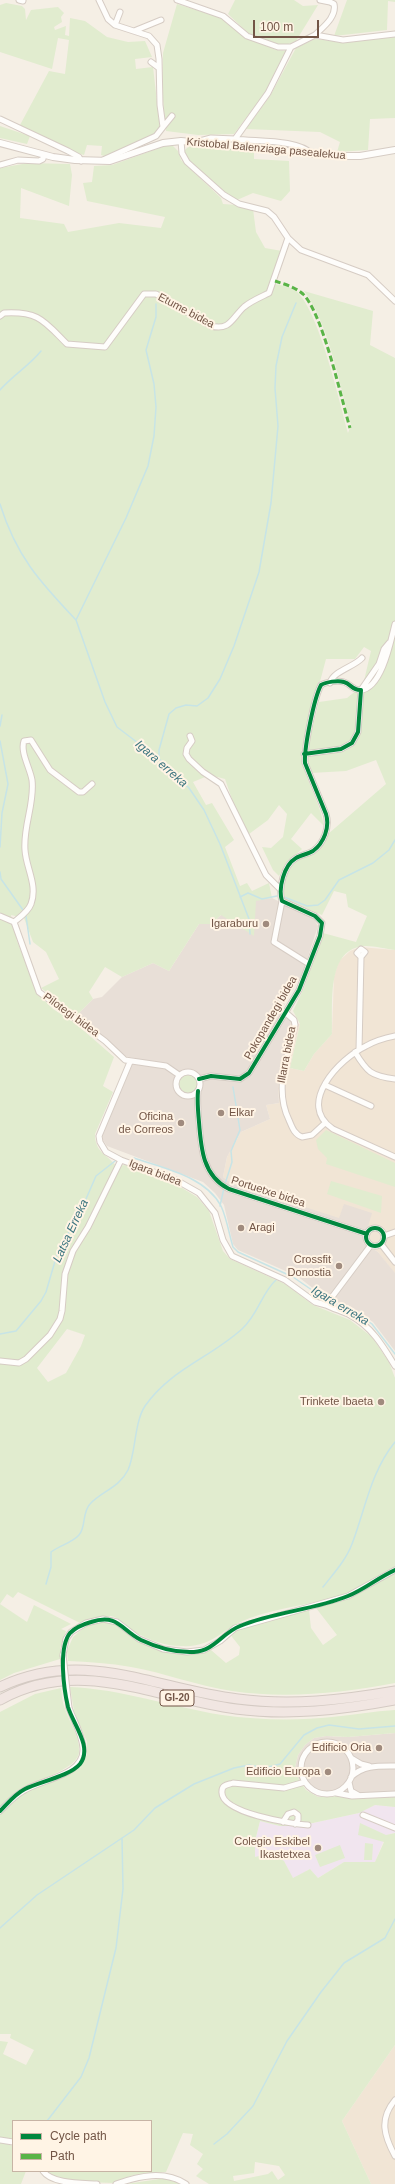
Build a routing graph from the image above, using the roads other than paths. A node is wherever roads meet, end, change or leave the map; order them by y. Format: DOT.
graph roads {
  1 [pos="99,0"];
  2 [pos="177,0"];
  3 [pos="320,0"];
  4 [pos="120,12"];
  5 [pos="161,20"];
  6 [pos="115,25"];
  7 [pos="134,31"];
  8 [pos="395,34"];
  9 [pos="315,36"];
  10 [pos="291,47"];
  11 [pos="150,62"];
  12 [pos="159,68"];
  13 [pos="172,116"];
  14 [pos="0,119"];
  15 [pos="163,127"];
  16 [pos="235,139"];
  17 [pos="181,141"];
  18 [pos="196,142"];
  19 [pos="0,143"];
  20 [pos="395,150"];
  21 [pos="312,154"];
  22 [pos="44,155"];
  23 [pos="81,161"];
  24 [pos="102,161"];
  25 [pos="0,166"];
  26 [pos="288,238"];
  27 [pos="395,301"];
  28 [pos="0,316"];
  29 [pos="395,624"];
  30 [pos="362,658"];
  31 [pos="330,683"];
  32 [pos="361,690"];
  33 [pos="190,736"];
  34 [pos="304,754"];
  35 [pos="92,784"];
  36 [pos="280,889"];
  37 [pos="282,901"];
  38 [pos="0,916"];
  39 [pos="14,922"];
  40 [pos="361,957"];
  41 [pos="309,964"];
  42 [pos="286,1013"];
  43 [pos="395,1036"];
  44 [pos="357,1051"];
  45 [pos="130,1062"];
  46 [pos="179,1075"];
  47 [pos="199,1079"];
  48 [pos="395,1079"];
  49 [pos="325,1085"];
  50 [pos="198,1092"];
  51 [pos="188,1096"];
  52 [pos="371,1106"];
  53 [pos="198,1107"];
  54 [pos="325,1123"];
  55 [pos="395,1157"];
  56 [pos="121,1160"];
  57 [pos="395,1232"];
  58 [pos="367,1234"];
  59 [pos="384,1236"];
  60 [pos="381,1244"];
  61 [pos="370,1245"];
  62 [pos="395,1262"];
  63 [pos="327,1304"];
  64 [pos="0,1361"];
  65 [pos="395,1366"];
  66 [pos="395,1570"];
  67 [pos="0,1687"];
  68 [pos="395,1691"];
  69 [pos="0,1700"];
  70 [pos="395,1700"];
  71 [pos="395,1704"];
  72 [pos="358,1707"];
  73 [pos="351,1758"];
  74 [pos="395,1766"];
  75 [pos="370,1767"];
  76 [pos="350,1780"];
  77 [pos="305,1782"];
  78 [pos="335,1793"];
  79 [pos="395,1794"];
  80 [pos="358,1796"];
  81 [pos="0,1811"];
  82 [pos="363,1815"];
  83 [pos="283,1822"];
  84 [pos="295,1824"];
  85 [pos="308,1825"];
  86 [pos="395,1828"];
  87 [pos="395,2100"];
  88 [pos="0,2140"];
  89 [pos="12,2142"];
  90 [pos="395,2156"];
  91 [pos="44,2172"];
  92 [pos="97,2184"];
  93 [pos="116,2184"];
  94 [pos="186,2184"];
  1 -- 6 [label="street"];
  2 -- 10 [label="street"];
  3 -- 9 [label="street"];
  4 -- 6 [label="street"];
  5 -- 7 [label="street"];
  6 -- 7 [label="street"];
  7 -- 12 [label="street"];
  8 -- 9 [label="street"];
  9 -- 10 [label="street"];
  10 -- 16 [label="street"];
  11 -- 12 [label="street"];
  12 -- 15 [label="street"];
  13 -- 15 [label="street"];
  14 -- 23 [label="street"];
  15 -- 24 [label="street"];
  16 -- 18 [label="street"];
  16 -- 21 [label="street"];
  17 -- 18 [label="street, Kristobal Balenziaga pasealekua"];
  17 -- 24 [label="street, Kristobal Balenziaga pasealekua"];
  17 -- 26 [label="street"];
  18 -- 21 [label="street, Kristobal Balenziaga pasealekua"];
  19 -- 22 [label="street"];
  20 -- 21 [label="street, Kristobal Balenziaga pasealekua"];
  22 -- 23 [label="street, Kristobal Balenziaga pasealekua"];
  22 -- 25 [label="street, Kristobal Balenziaga pasealekua"];
  23 -- 24 [label="street, Kristobal Balenziaga pasealekua"];
  26 -- 27 [label="street"];
  26 -- 28 [label="street, Etume bidea"];
  29 -- 32 [label="street"];
  30 -- 31 [label="street"];
  31 -- 32 [label="street"];
  31 -- 34 [label="street"];
  32 -- 34 [label="street"];
  33 -- 36 [label="street"];
  34 -- 36 [label="street"];
  35 -- 39 [label="street"];
  36 -- 37 [label="street"];
  37 -- 41 [label="street"];
  37 -- 41 [label="street, Pokopandegi bidea"];
  38 -- 39 [label="street"];
  39 -- 45 [label="street, Pilotegi bidea"];
  40 -- 44 [label="street"];
  41 -- 42 [label="street, Pokopandegi bidea"];
  42 -- 47 [label="street, Pokopandegi bidea"];
  42 -- 54 [label="street, Illarra bidea"];
  43 -- 44 [label="street"];
  44 -- 48 [label="street"];
  44 -- 49 [label="street"];
  45 -- 46 [label="street"];
  45 -- 56 [label="street, Igara bidea"];
  46 -- 47 [label="street"];
  46 -- 51 [label="street"];
  47 -- 50 [label="street"];
  49 -- 52 [label="street"];
  49 -- 54 [label="street"];
  50 -- 51 [label="street"];
  50 -- 53 [label="street, Portuetxe bidea"];
  51 -- 53 [label="street"];
  53 -- 58 [label="street, Portuetxe bidea"];
  54 -- 55 [label="street"];
  56 -- 63 [label="street, Igara bidea"];
  56 -- 64 [label="street, Igara bidea"];
  57 -- 59 [label="street"];
  58 -- 59 [label="street"];
  58 -- 61 [label="street"];
  59 -- 60 [label="street"];
  60 -- 61 [label="street"];
  60 -- 62 [label="street"];
  61 -- 63 [label="street"];
  63 -- 65 [label="street, Igara bidea"];
  66 -- 81 [label="street, bridge"];
  67 -- 68 [label="highway, GI-20"];
  69 -- 72 [label="highway, GI-20"];
  70 -- 72 [label="highway, GI-20"];
  71 -- 72 [label="highway"];
  73 -- 75 [label="street"];
  73 -- 76 [label="street"];
  73 -- 77 [label="street"];
  74 -- 75 [label="street"];
  75 -- 76 [label="street"];
  76 -- 78 [label="street"];
  76 -- 80 [label="street"];
  77 -- 78 [label="street"];
  77 -- 83 [label="street"];
  78 -- 80 [label="street"];
  79 -- 80 [label="street"];
  82 -- 86 [label="street"];
  83 -- 84 [label="street"];
  83 -- 84 [label="street"];
  84 -- 85 [label="street"];
  87 -- 90 [label="street"];
  88 -- 89 [label="street"];
  91 -- 92 [label="street"];
  93 -- 94 [label="street"];
}
